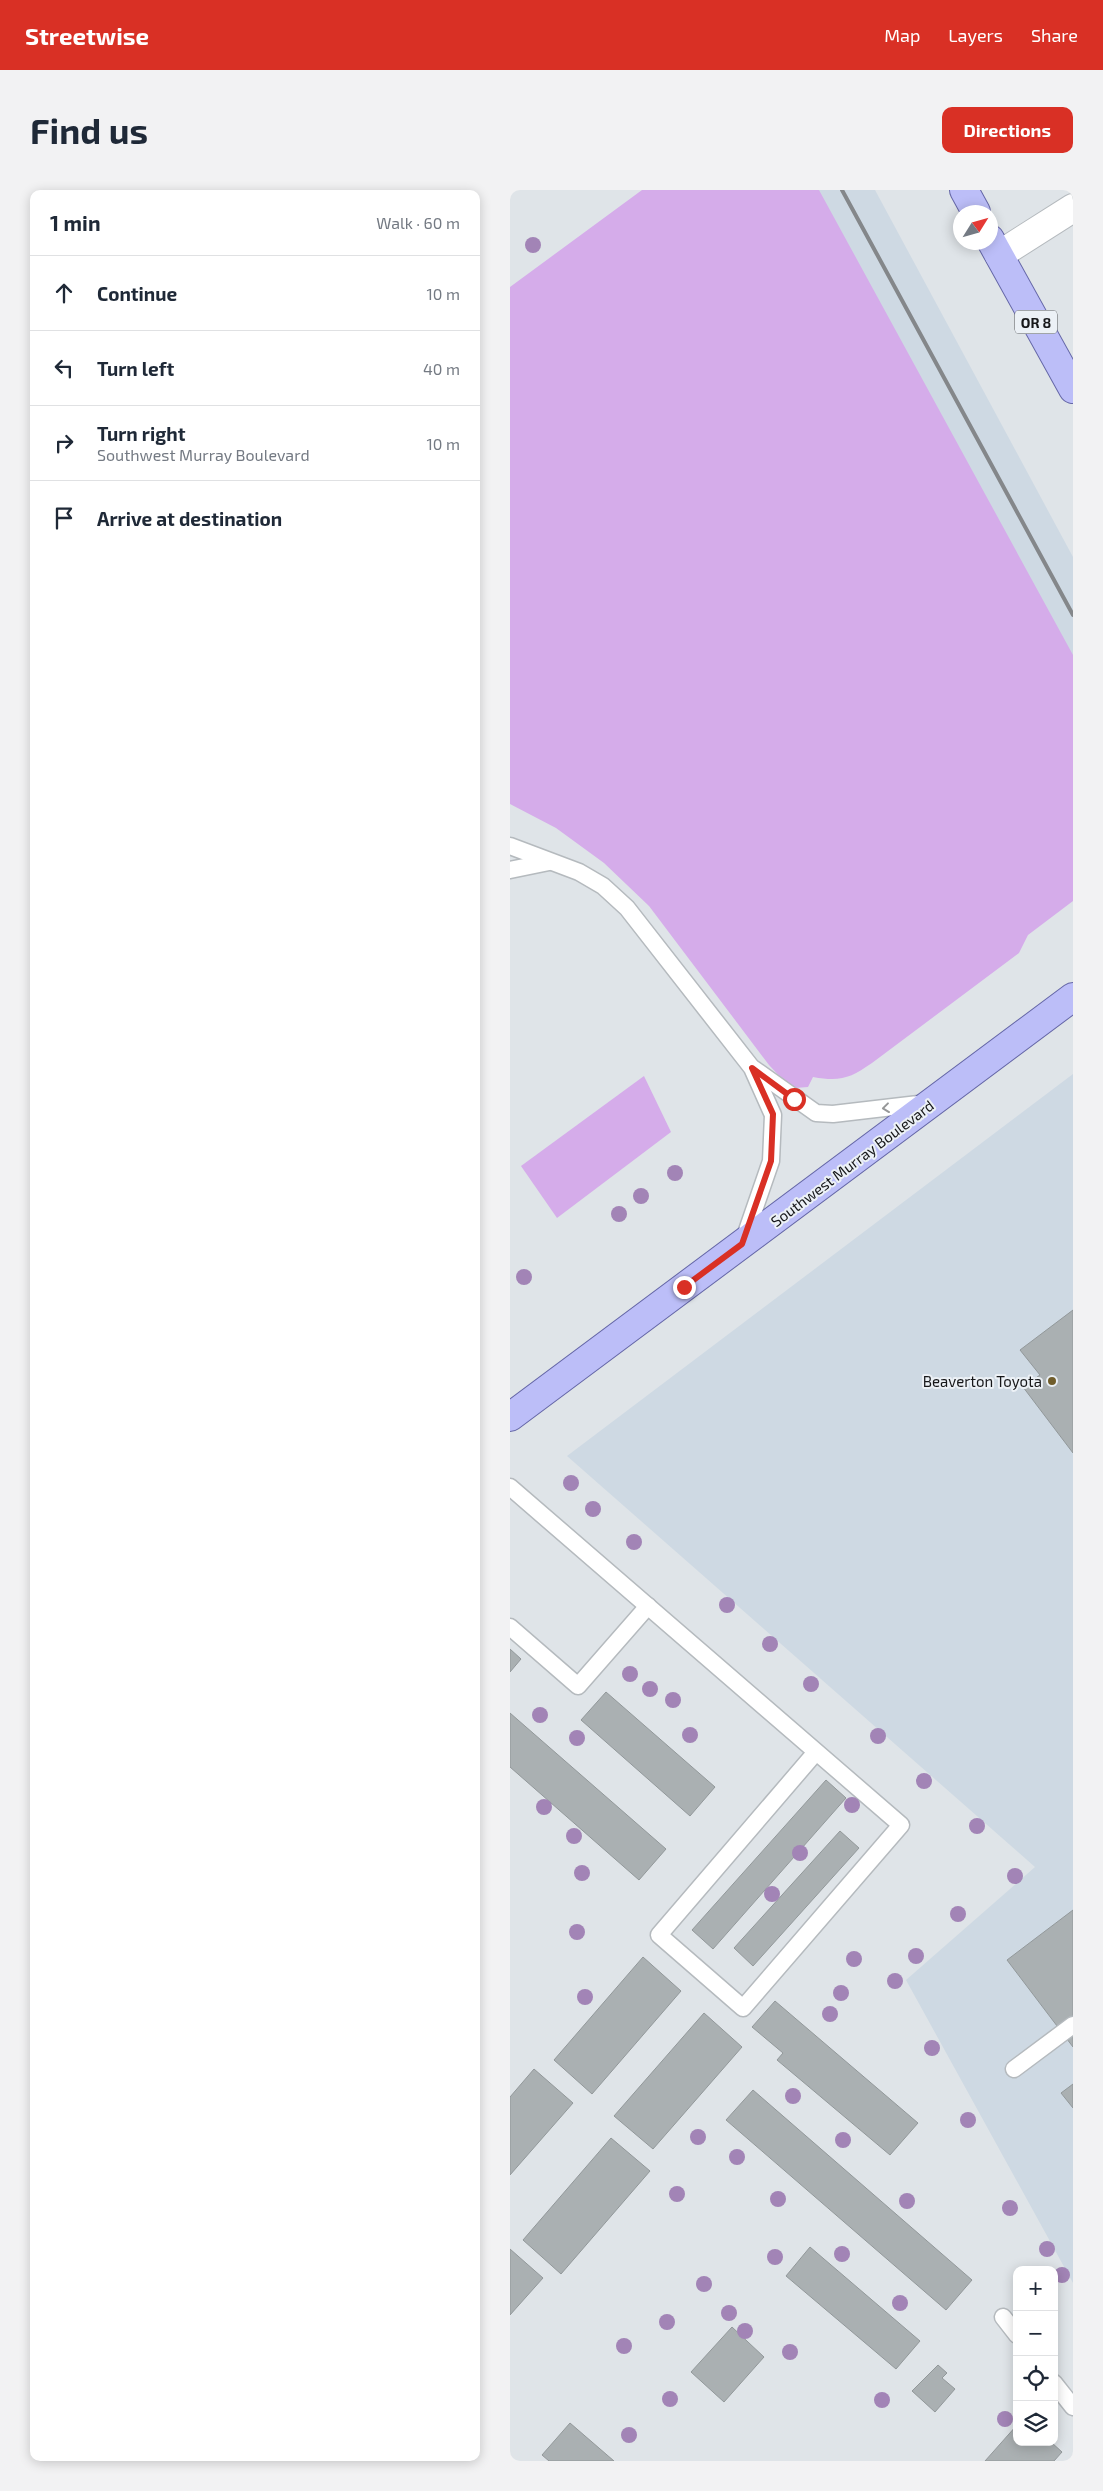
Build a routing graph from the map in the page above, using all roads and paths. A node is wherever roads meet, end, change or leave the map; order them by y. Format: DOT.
graph roads {
  1 [pos="964,190"];
  2 [pos="972,205"];
  3 [pos="1073,208"];
  4 [pos="998,246"];
  5 [pos="997,250"];
  6 [pos="1073,389"];
  7 [pos="510,846"];
  8 [pos="552,862"];
  9 [pos="510,870"];
  10 [pos="1073,997"];
  11 [pos="752,1068"];
  12 [pos="934,1102"];
  13 [pos="742,1244"];
  14 [pos="510,1417"];
  15 [pos="510,1487"];
  16 [pos="648,1606"];
  17 [pos="510,1626"];
  18 [pos="816,1752"];
  19 [pos="1073,2025"];
  20 [pos="1014,2069"];
  21 [pos="1002,2317"];
  22 [pos="1013,2330"];
  23 [pos="1058,2388"];
  24 [pos="1073,2407"];
  1 -- 2 [label="main road"];
  3 -- 4 [label="street"];
  5 -- 6 [label="main road, OR 8"];
  7 -- 8 [label="lane"];
  8 -- 9 [label="lane"];
  8 -- 11 [label="lane"];
  10 -- 12 [label="main road, Southwest Murray Boulevard"];
  12 -- 11 [label="lane, one-way"];
  11 -- 13 [label="lane"];
  12 -- 13 [label="main road, Southwest Murray Boulevard"];
  13 -- 14 [label="main road, Southwest Murray Boulevard"];
  15 -- 16 [label="lane"];
  16 -- 17 [label="lane"];
  16 -- 18 [label="lane"];
  18 -- 18 [label="lane"];
  19 -- 20 [label="lane"];
  21 -- 22 [label="lane"];
  23 -- 24 [label="lane"];
}
